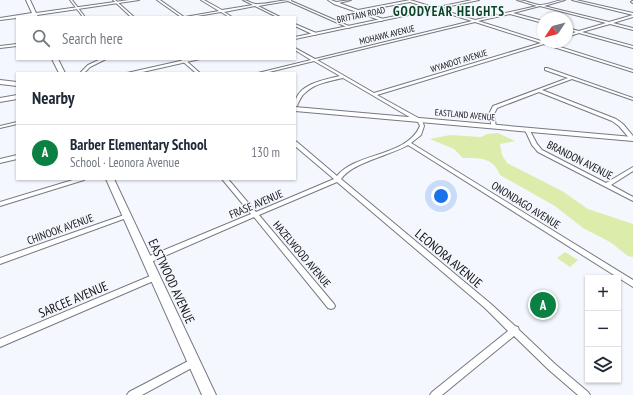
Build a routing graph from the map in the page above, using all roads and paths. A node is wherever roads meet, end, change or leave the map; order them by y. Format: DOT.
graph roads {
  1 [pos="28,0"];
  2 [pos="71,0"];
  3 [pos="137,0"];
  4 [pos="158,0"];
  5 [pos="202,0"];
  6 [pos="244,0"];
  7 [pos="288,0"];
  8 [pos="329,0"];
  9 [pos="350,0"];
  10 [pos="408,0"];
  11 [pos="414,0"];
  12 [pos="477,0"];
  13 [pos="518,0"];
  14 [pos="564,0"];
  15 [pos="573,0"];
  16 [pos="116,1"];
  17 [pos="336,2"];
  18 [pos="256,6"];
  19 [pos="540,6"];
  20 [pos="77,8"];
  21 [pos="435,9"];
  22 [pos="221,11"];
  23 [pos="357,11"];
  24 [pos="510,13"];
  25 [pos="633,15"];
  26 [pos="36,16"];
  27 [pos="83,16"];
  28 [pos="132,16"];
  29 [pos="182,16"];
  30 [pos="190,16"];
  31 [pos="229,16"];
  32 [pos="277,16"];
  33 [pos="16,18"];
  34 [pos="0,19"];
  35 [pos="382,20"];
  36 [pos="537,20"];
  37 [pos="475,21"];
  38 [pos="610,23"];
  39 [pos="296,25"];
  40 [pos="350,26"];
  41 [pos="633,29"];
  42 [pos="573,30"];
  43 [pos="579,32"];
  44 [pos="315,34"];
  45 [pos="573,34"];
  46 [pos="296,38"];
  47 [pos="537,39"];
  48 [pos="16,45"];
  49 [pos="537,45"];
  50 [pos="0,47"];
  51 [pos="633,47"];
  52 [pos="564,48"];
  53 [pos="296,50"];
  54 [pos="56,60"];
  55 [pos="102,60"];
  56 [pos="183,60"];
  57 [pos="314,60"];
  58 [pos="546,69"];
  59 [pos="633,71"];
  60 [pos="62,72"];
  61 [pos="83,72"];
  62 [pos="134,72"];
  63 [pos="197,72"];
  64 [pos="264,72"];
  65 [pos="343,76"];
  66 [pos="571,78"];
  67 [pos="0,82"];
  68 [pos="16,84"];
  69 [pos="538,90"];
  70 [pos="375,94"];
  71 [pos="16,97"];
  72 [pos="633,99"];
  73 [pos="0,100"];
  74 [pos="296,103"];
  75 [pos="296,109"];
  76 [pos="420,121"];
  77 [pos="16,124"];
  78 [pos="0,127"];
  79 [pos="494,127"];
  80 [pos="528,130"];
  81 [pos="633,139"];
  82 [pos="408,143"];
  83 [pos="296,144"];
  84 [pos="16,157"];
  85 [pos="0,161"];
  86 [pos="633,169"];
  87 [pos="338,179"];
  88 [pos="79,180"];
  89 [pos="110,180"];
  90 [pos="226,180"];
  91 [pos="607,185"];
  92 [pos="633,198"];
  93 [pos="0,204"];
  94 [pos="255,214"];
  95 [pos="127,216"];
  96 [pos="148,260"];
  97 [pos="0,261"];
  98 [pos="155,277"];
  99 [pos="633,284"];
  100 [pos="331,306"];
  101 [pos="514,330"];
  102 [pos="0,343"];
  103 [pos="194,362"];
  104 [pos="132,395"];
  105 [pos="209,395"];
  106 [pos="435,395"];
  107 [pos="585,395"];
  1 -- 26 [label="street"];
  2 -- 20 [label="street"];
  3 -- 16 [label="street"];
  4 -- 29 [label="street"];
  5 -- 22 [label="street"];
  6 -- 18 [label="street"];
  7 -- 18 [label="street"];
  7 -- 40 [label="street"];
  8 -- 17 [label="street"];
  9 -- 17 [label="street"];
  10 -- 11 [label="street"];
  10 -- 21 [label="street"];
  10 -- 23 [label="street"];
  12 -- 21 [label="street, BRITTAIN ROAD"];
  13 -- 19 [label="street"];
  14 -- 19 [label="street, MOHAWK AVENUE"];
  15 -- 25 [label="street"];
  16 -- 20 [label="street"];
  16 -- 28 [label="street"];
  17 -- 23 [label="street"];
  18 -- 22 [label="street"];
  18 -- 32 [label="street"];
  19 -- 24 [label="street, MOHAWK AVENUE"];
  19 -- 38 [label="street"];
  20 -- 26 [label="street"];
  20 -- 27 [label="street"];
  21 -- 35 [label="street, BRITTAIN ROAD"];
  21 -- 37 [label="street"];
  22 -- 30 [label="street"];
  22 -- 31 [label="street"];
  23 -- 35 [label="street"];
  24 -- 36 [label="street"];
  24 -- 37 [label="street, MOHAWK AVENUE"];
  25 -- 38 [label="street"];
  33 -- 34 [label="street"];
  35 -- 40 [label="street, BRITTAIN ROAD"];
  37 -- 47 [label="street"];
  37 -- 57 [label="street, MOHAWK AVENUE"];
  38 -- 41 [label="street"];
  38 -- 43 [label="street"];
  39 -- 44 [label="street"];
  40 -- 44 [label="street, BRITTAIN ROAD"];
  42 -- 43 [label="street"];
  43 -- 45 [label="street"];
  43 -- 51 [label="street"];
  44 -- 46 [label="street, BRITTAIN ROAD"];
  48 -- 50 [label="street"];
  49 -- 70 [label="street, WYANDOT AVENUE"];
  52 -- 59 [label="street"];
  53 -- 57 [label="street"];
  54 -- 60 [label="street"];
  55 -- 61 [label="street"];
  56 -- 62 [label="street"];
  56 -- 63 [label="street"];
  57 -- 64 [label="street, MOHAWK AVENUE"];
  57 -- 65 [label="street"];
  58 -- 66 [label="street"];
  65 -- 70 [label="street"];
  65 -- 74 [label="street"];
  66 -- 69 [label="street"];
  66 -- 72 [label="street"];
  67 -- 68 [label="street"];
  69 -- 79 [label="street"];
  69 -- 81 [label="street"];
  70 -- 76 [label="street"];
  71 -- 73 [label="street"];
  75 -- 76 [label="street, EASTLAND AVENUE"];
  76 -- 79 [label="street, EASTLAND AVENUE"];
  76 -- 82 [label="street, FRASE AVENUE"];
  77 -- 78 [label="street"];
  79 -- 80 [label="street, EASTLAND AVENUE"];
  80 -- 81 [label="street, EASTLAND AVENUE"];
  80 -- 91 [label="street, BRANDON AVENUE"];
  82 -- 87 [label="street, FRASE AVENUE"];
  82 -- 99 [label="street, ONONDAGO AVENUE"];
  83 -- 87 [label="street, LEONORA AVENUE"];
  84 -- 85 [label="street"];
  86 -- 91 [label="street"];
  87 -- 94 [label="street, FRASE AVENUE"];
  87 -- 101 [label="street, LEONORA AVENUE"];
  88 -- 93 [label="street"];
  89 -- 95 [label="street, EASTWOOD AVENUE"];
  90 -- 94 [label="street, HAZELWOOD AVENUE"];
  91 -- 92 [label="street, BRANDON AVENUE"];
  94 -- 96 [label="street, FRASE AVENUE"];
  94 -- 100 [label="street, HAZELWOOD AVENUE"];
  95 -- 96 [label="street, EASTWOOD AVENUE"];
  95 -- 97 [label="street, CHINOOK AVENUE"];
  96 -- 98 [label="street, EASTWOOD AVENUE"];
  98 -- 102 [label="street, SARCEE AVENUE"];
  98 -- 103 [label="street, EASTWOOD AVENUE"];
  101 -- 106 [label="street"];
  101 -- 107 [label="street, LEONORA AVENUE"];
  103 -- 104 [label="street"];
  103 -- 105 [label="street, EASTWOOD AVENUE"];
}
